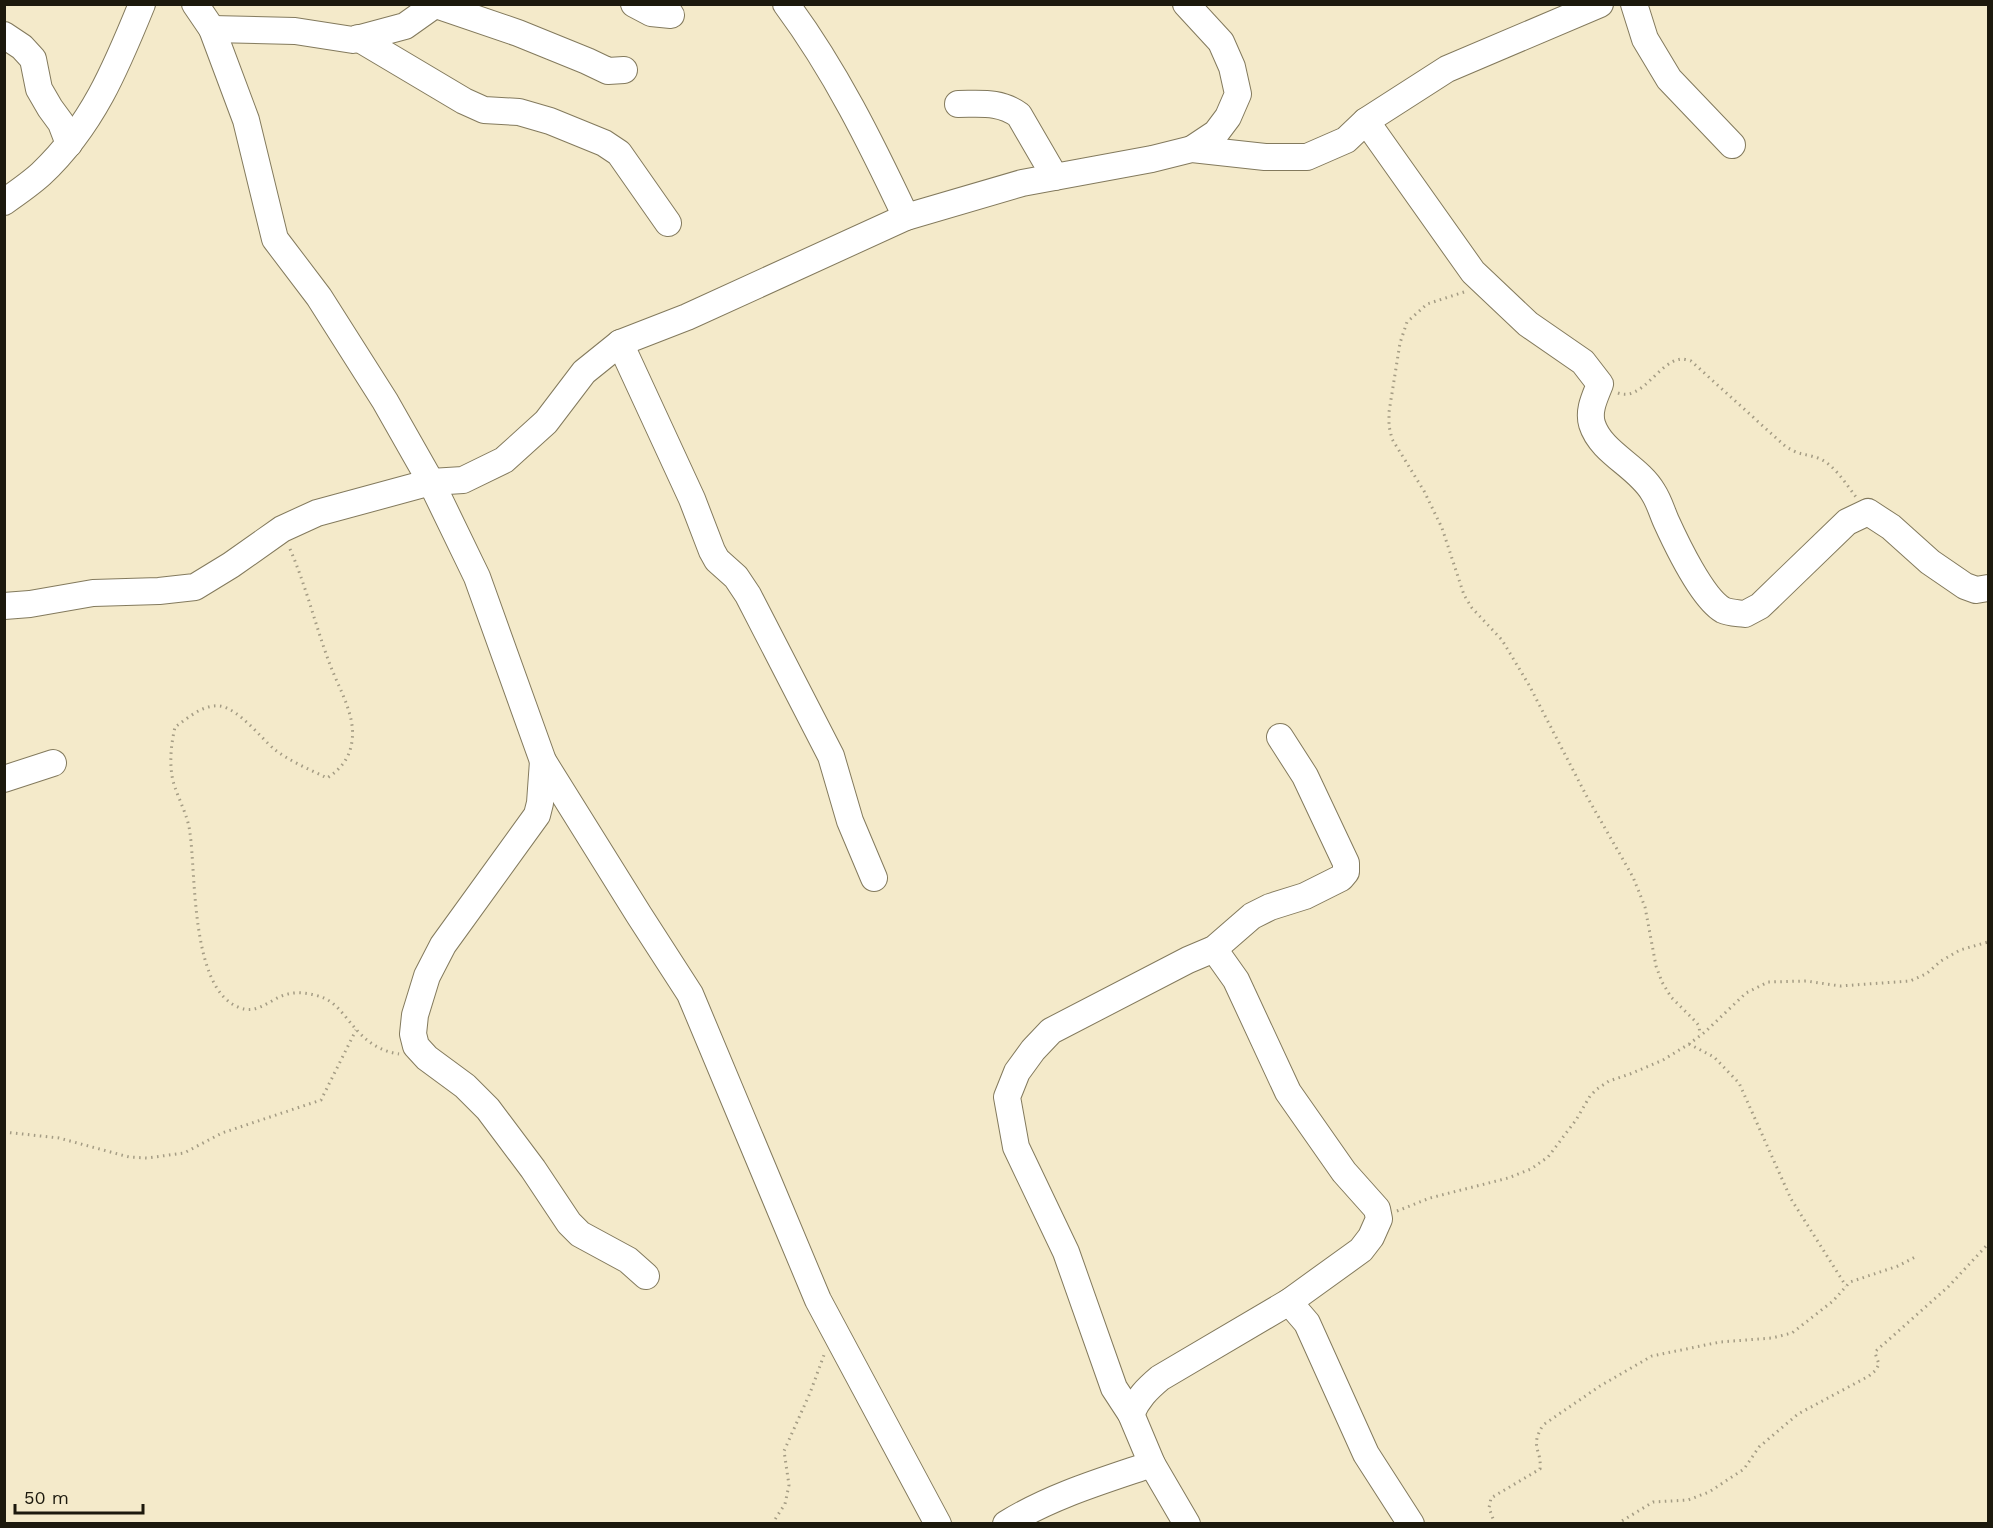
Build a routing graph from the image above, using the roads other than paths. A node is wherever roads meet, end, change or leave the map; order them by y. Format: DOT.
graph roads {
  1 [pos="142,4"];
  2 [pos="195,4"];
  3 [pos="634,4"];
  4 [pos="786,4"];
  5 [pos="1186,4"];
  6 [pos="1600,4"];
  7 [pos="1634,4"];
  8 [pos="435,5"];
  9 [pos="1555,13"];
  10 [pos="671,15"];
  11 [pos="212,29"];
  12 [pos="4,35"];
  13 [pos="358,38"];
  14 [pos="624,70"];
  15 [pos="958,104"];
  16 [pos="1366,121"];
  17 [pos="69,144"];
  18 [pos="1731,144"];
  19 [pos="1192,148"];
  20 [pos="1055,177"];
  21 [pos="4,202"];
  22 [pos="906,217"];
  23 [pos="668,223"];
  24 [pos="620,343"];
  25 [pos="431,482"];
  26 [pos="1989,588"];
  27 [pos="4,606"];
  28 [pos="1280,737"];
  29 [pos="543,760"];
  30 [pos="53,763"];
  31 [pos="4,779"];
  32 [pos="874,878"];
  33 [pos="1214,949"];
  34 [pos="646,1276"];
  35 [pos="1289,1302"];
  36 [pos="1131,1414"];
  37 [pos="1152,1464"];
  38 [pos="1403,1521"];
  39 [pos="938,1524"];
  40 [pos="1006,1524"];
  41 [pos="1187,1524"];
  1 -- 17 [label="street"];
  2 -- 11 [label="street"];
  3 -- 10 [label="street"];
  4 -- 22 [label="street"];
  5 -- 19 [label="street"];
  6 -- 9 [label="street"];
  7 -- 18 [label="street"];
  8 -- 13 [label="street"];
  8 -- 14 [label="street"];
  9 -- 16 [label="street"];
  11 -- 13 [label="street"];
  11 -- 25 [label="street"];
  12 -- 17 [label="street"];
  13 -- 23 [label="street"];
  15 -- 20 [label="street"];
  16 -- 19 [label="street"];
  16 -- 26 [label="street"];
  17 -- 21 [label="street"];
  19 -- 20 [label="street"];
  20 -- 22 [label="street"];
  22 -- 24 [label="street"];
  24 -- 25 [label="street"];
  24 -- 32 [label="street"];
  25 -- 27 [label="street"];
  25 -- 29 [label="street"];
  28 -- 33 [label="street"];
  29 -- 34 [label="street"];
  29 -- 39 [label="street"];
  30 -- 31 [label="street"];
  33 -- 35 [label="street"];
  33 -- 36 [label="street"];
  35 -- 36 [label="street"];
  35 -- 38 [label="street"];
  36 -- 37 [label="street"];
  37 -- 40 [label="street"];
  37 -- 41 [label="street"];
}
